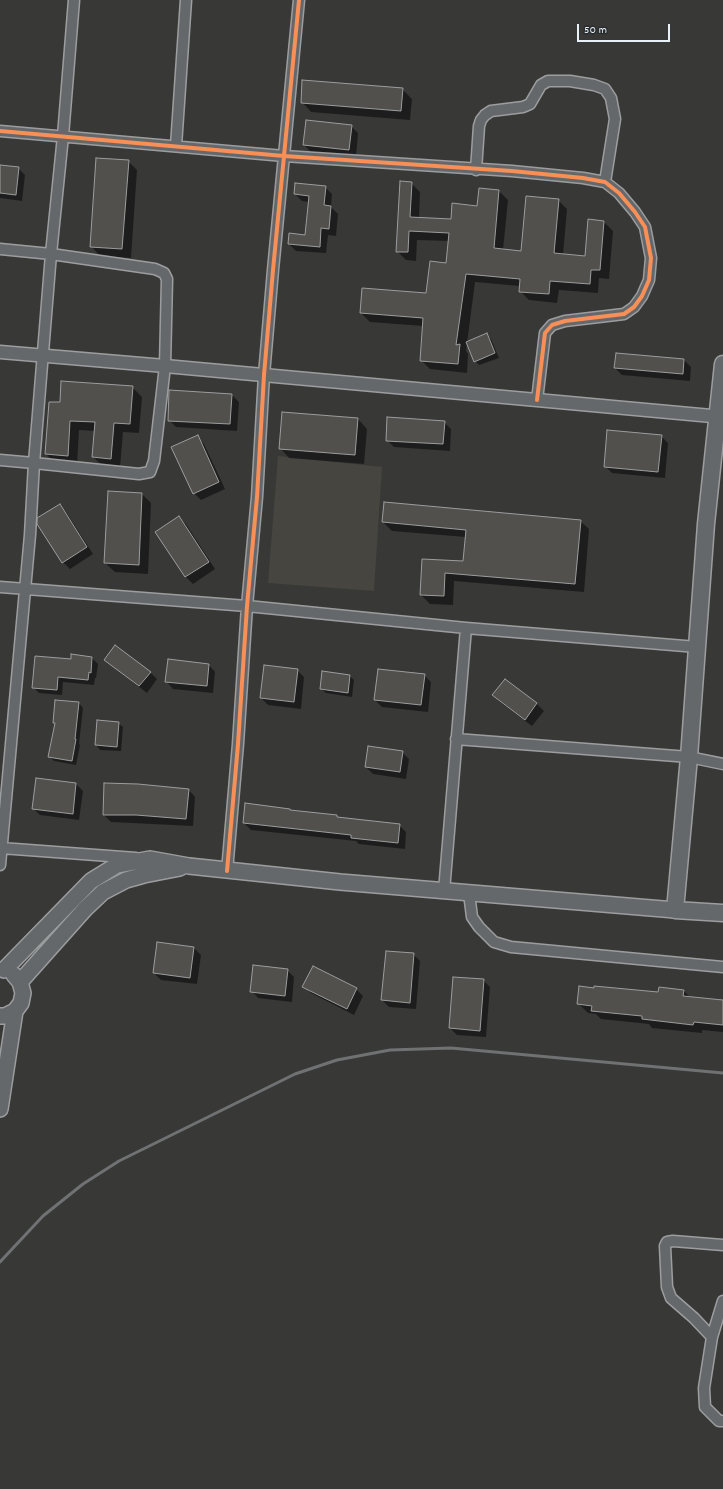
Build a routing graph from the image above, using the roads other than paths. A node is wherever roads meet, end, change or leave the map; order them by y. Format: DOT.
graph roads {
  1 [pos="74,0"];
  2 [pos="186,0"];
  3 [pos="299,0"];
  4 [pos="0,131"];
  5 [pos="63,136"];
  6 [pos="176,146"];
  7 [pos="284,156"];
  8 [pos="476,170"];
  9 [pos="605,182"];
  10 [pos="0,250"];
  11 [pos="51,254"];
  12 [pos="0,352"];
  13 [pos="43,356"];
  14 [pos="723,364"];
  15 [pos="165,366"];
  16 [pos="264,375"];
  17 [pos="537,400"];
  18 [pos="720,417"];
  19 [pos="0,460"];
  20 [pos="34,463"];
  21 [pos="0,587"];
  22 [pos="24,589"];
  23 [pos="247,606"];
  24 [pos="466,628"];
  25 [pos="697,647"];
  26 [pos="456,739"];
  27 [pos="689,757"];
  28 [pos="723,764"];
  29 [pos="1,848"];
  30 [pos="150,859"];
  31 [pos="0,865"];
  32 [pos="189,866"];
  33 [pos="227,871"];
  34 [pos="91,881"];
  35 [pos="444,891"];
  36 [pos="103,892"];
  37 [pos="469,893"];
  38 [pos="675,910"];
  39 [pos="723,914"];
  40 [pos="723,967"];
  41 [pos="2,970"];
  42 [pos="20,982"];
  43 [pos="14,1011"];
  44 [pos="0,1016"];
  45 [pos="0,1109"];
  46 [pos="723,1245"];
  47 [pos="723,1301"];
  48 [pos="712,1337"];
  49 [pos="723,1421"];
  1 -- 5 [label="street"];
  2 -- 6 [label="street"];
  3 -- 7 [label="street"];
  4 -- 5 [label="street"];
  5 -- 6 [label="street"];
  5 -- 11 [label="street"];
  6 -- 7 [label="street"];
  7 -- 8 [label="street"];
  7 -- 16 [label="street"];
  8 -- 9 [label="street"];
  8 -- 9 [label="street"];
  9 -- 17 [label="street"];
  10 -- 11 [label="street"];
  11 -- 13 [label="street"];
  11 -- 15 [label="street"];
  12 -- 13 [label="street"];
  13 -- 15 [label="street"];
  13 -- 20 [label="street"];
  14 -- 18 [label="highway"];
  15 -- 16 [label="street"];
  15 -- 20 [label="street"];
  16 -- 17 [label="street"];
  16 -- 23 [label="street"];
  17 -- 18 [label="street"];
  18 -- 25 [label="highway"];
  19 -- 20 [label="street"];
  20 -- 22 [label="street"];
  21 -- 22 [label="street"];
  22 -- 23 [label="street"];
  22 -- 29 [label="street"];
  23 -- 24 [label="street"];
  23 -- 33 [label="street"];
  24 -- 25 [label="street"];
  24 -- 26 [label="street"];
  25 -- 27 [label="highway"];
  26 -- 27 [label="street"];
  26 -- 35 [label="street"];
  27 -- 28 [label="street"];
  27 -- 38 [label="highway"];
  29 -- 30 [label="street"];
  29 -- 31 [label="street"];
  30 -- 32 [label="main road"];
  30 -- 34 [label="main road"];
  32 -- 33 [label="main road"];
  32 -- 36 [label="main road"];
  33 -- 35 [label="main road"];
  34 -- 36 [label="main road"];
  34 -- 41 [label="main road"];
  35 -- 37 [label="main road"];
  36 -- 42 [label="main road"];
  37 -- 38 [label="main road"];
  37 -- 40 [label="street"];
  38 -- 39 [label="highway"];
  41 -- 42 [label="main road"];
  42 -- 43 [label="main road"];
  43 -- 44 [label="main road"];
  43 -- 45 [label="main road"];
  46 -- 48 [label="street"];
  47 -- 48 [label="street"];
  48 -- 49 [label="street"];
}
